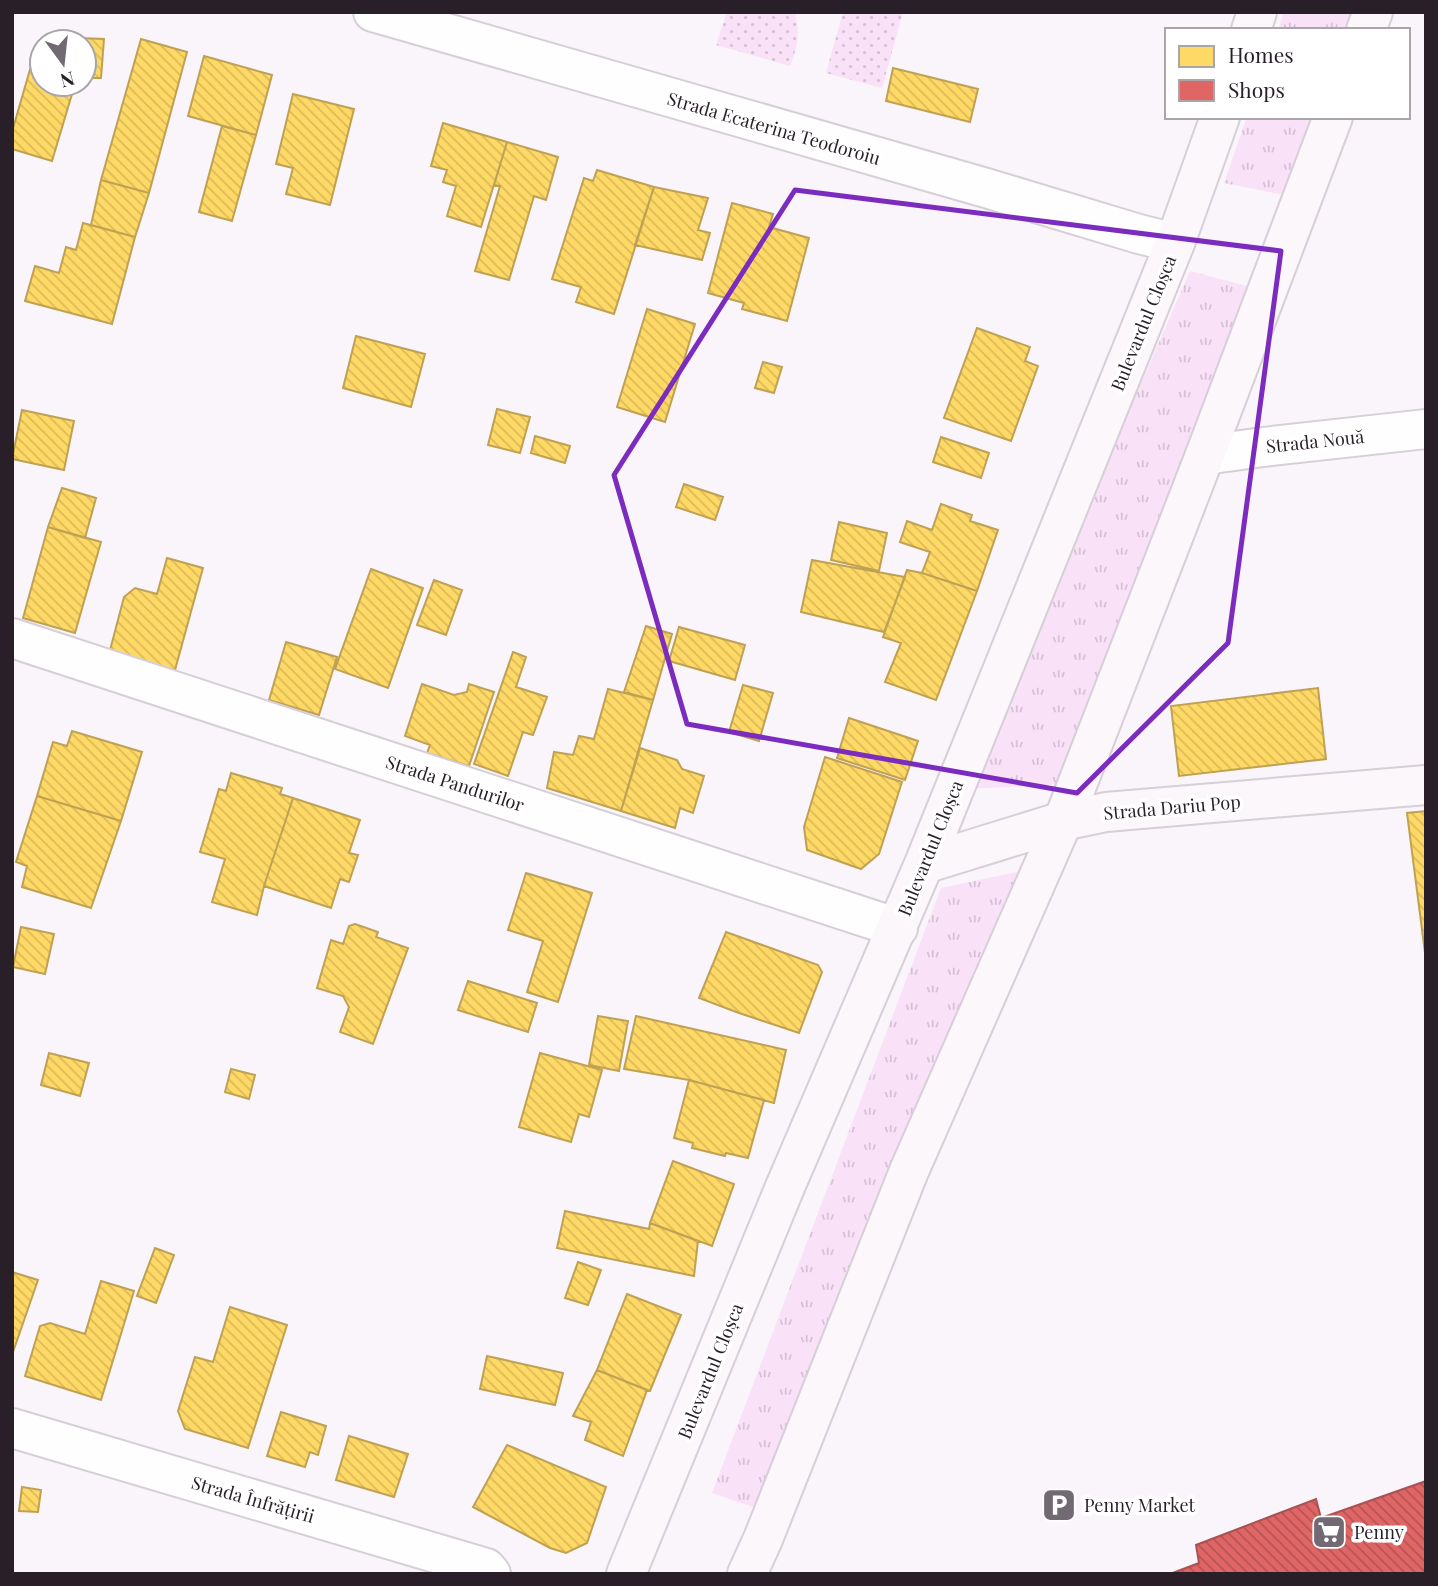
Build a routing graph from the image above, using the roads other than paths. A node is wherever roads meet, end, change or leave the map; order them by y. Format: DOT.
graph roads {
  1 [pos="373,12"];
  2 [pos="1219,119"];
  3 [pos="1332,119"];
  4 [pos="1175,243"];
  5 [pos="1426,429"];
  6 [pos="1205,455"];
  7 [pos="12,639"];
  8 [pos="1426,785"];
  9 [pos="1063,821"];
  10 [pos="924,864"];
  11 [pos="898,928"];
  12 [pos="12,1428"];
  13 [pos="491,1574"];
  14 [pos="626,1574"];
  15 [pos="747,1574"];
  1 -- 4 [label="street, Strada Ecaterina Teodoroiu"];
  2 -- 4 [label="main road, Bulevardul Cloșca"];
  3 -- 6 [label="main road"];
  4 -- 10 [label="main road, Bulevardul Cloșca"];
  5 -- 6 [label="street, Strada Nouă"];
  6 -- 9 [label="main road"];
  7 -- 11 [label="street, Strada Pandurilor"];
  8 -- 9 [label="main road, Strada Dariu Pop"];
  9 -- 10 [label="main road, Strada Dariu Pop"];
  9 -- 15 [label="main road"];
  10 -- 11 [label="main road, Bulevardul Cloșca"];
  11 -- 14 [label="main road, Bulevardul Cloșca"];
  12 -- 13 [label="street, Strada Înfrățirii"];
}
